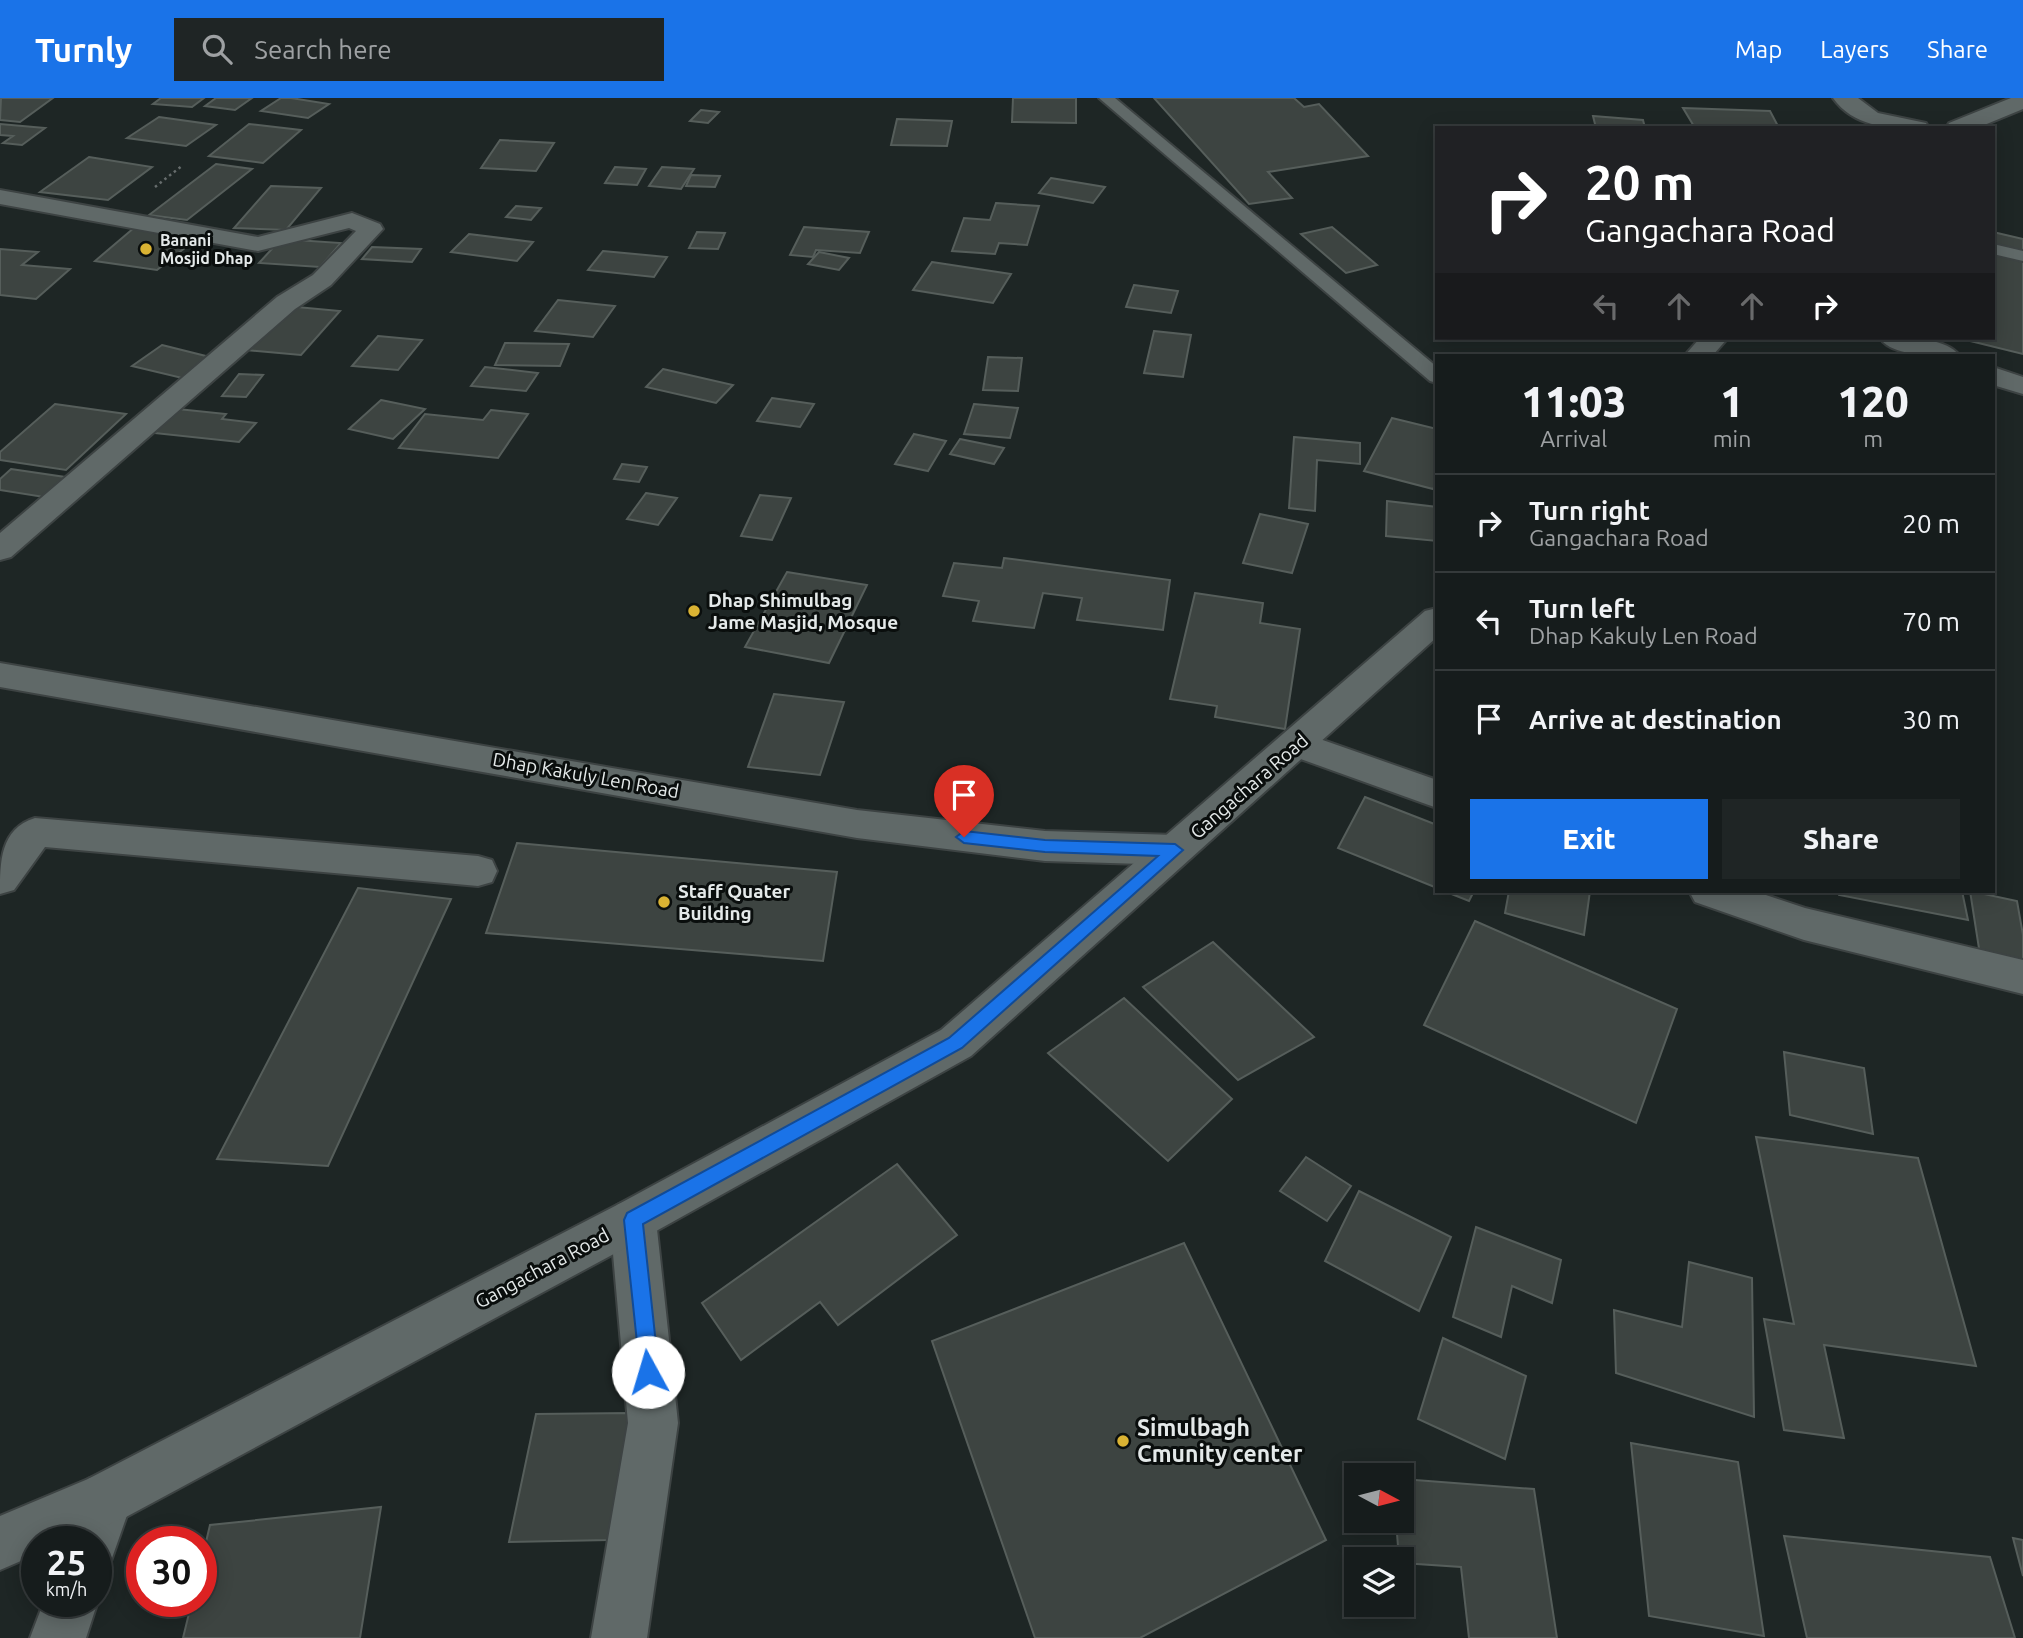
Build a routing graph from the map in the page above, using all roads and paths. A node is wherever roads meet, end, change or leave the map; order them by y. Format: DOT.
graph roads {
  1 [pos="1106,98"];
  2 [pos="1844,98"];
  3 [pos="2023,101"];
  4 [pos="1909,126"];
  5 [pos="1962,126"];
  6 [pos="0,197"];
  7 [pos="1995,249"];
  8 [pos="2023,256"];
  9 [pos="1713,340"];
  10 [pos="1899,340"];
  11 [pos="1699,354"];
  12 [pos="1942,354"];
  13 [pos="1435,375"];
  14 [pos="1995,375"];
  15 [pos="2023,387"];
  16 [pos="0,550"];
  17 [pos="1435,621"];
  18 [pos="0,676"];
  19 [pos="1297,744"];
  20 [pos="1435,793"];
  21 [pos="1175,850"];
  22 [pos="478,871"];
  23 [pos="0,879"];
  24 [pos="1715,893"];
  25 [pos="2023,977"];
  26 [pos="633,1220"];
  27 [pos="99,1520"];
  28 [pos="0,1543"];
  29 [pos="65,1617"];
  30 [pos="58,1638"];
  31 [pos="619,1638"];
  1 -- 13 [label="lane"];
  2 -- 4 [label="street"];
  3 -- 5 [label="street"];
  6 -- 16 [label="street"];
  7 -- 8 [label="lane"];
  9 -- 11 [label="street"];
  10 -- 12 [label="street"];
  14 -- 15 [label="street"];
  17 -- 19 [label="street, Gangachara Road"];
  18 -- 21 [label="street, Dhap Kakuly Len Road"];
  19 -- 20 [label="street"];
  19 -- 21 [label="street, Gangachara Road"];
  21 -- 26 [label="street, Gangachara Road"];
  22 -- 23 [label="street"];
  24 -- 25 [label="street"];
  26 -- 27 [label="street, Gangachara Road"];
  26 -- 31 [label="street"];
  27 -- 28 [label="street, Gangachara Road"];
  29 -- 30 [label="street"];
}
